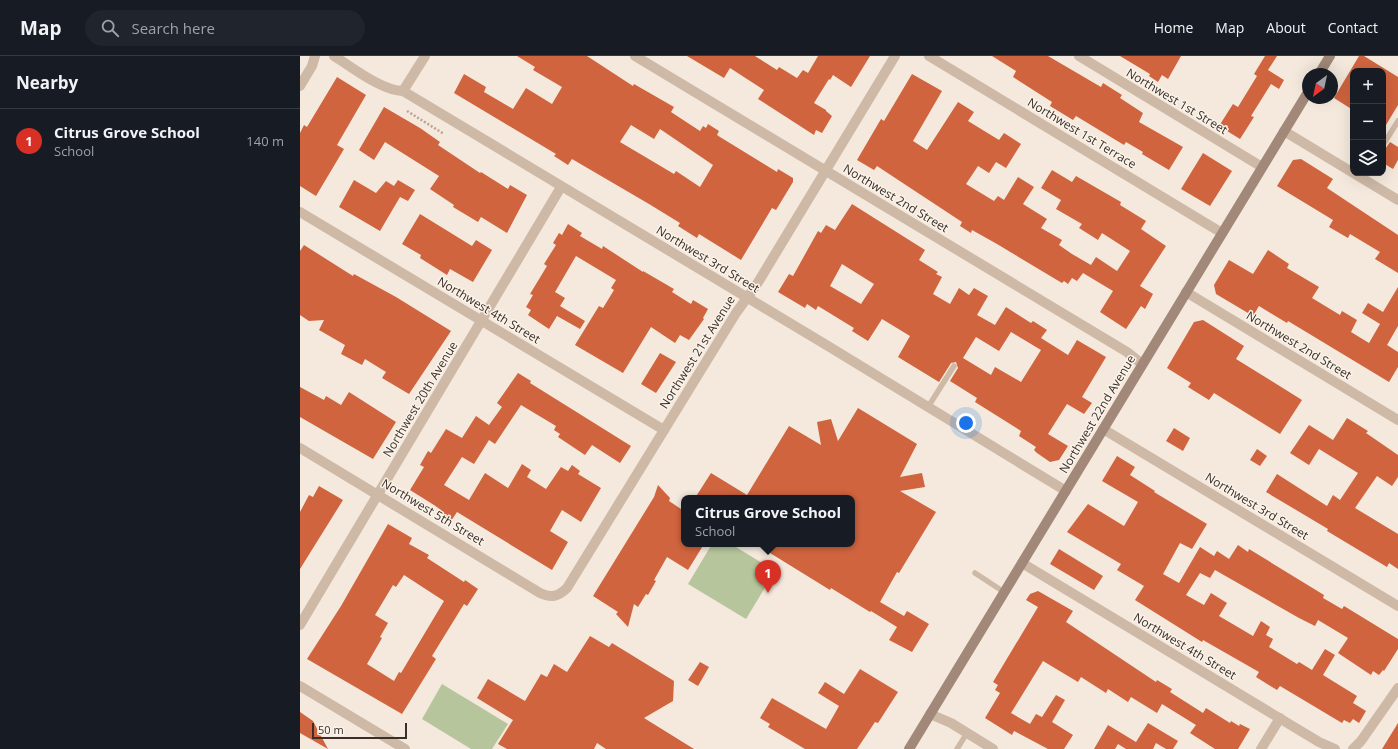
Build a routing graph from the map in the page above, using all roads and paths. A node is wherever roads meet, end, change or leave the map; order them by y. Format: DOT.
graph roads {
  1 [pos="315,56"];
  2 [pos="334,56"];
  3 [pos="425,56"];
  4 [pos="635,56"];
  5 [pos="895,56"];
  6 [pos="929,56"];
  7 [pos="1078,56"];
  8 [pos="1326,58"];
  9 [pos="1322,68"];
  10 [pos="300,86"];
  11 [pos="403,92"];
  12 [pos="1302,102"];
  13 [pos="407,111"];
  14 [pos="1398,121"];
  15 [pos="1284,131"];
  16 [pos="444,134"];
  17 [pos="1386,140"];
  18 [pos="1262,167"];
  19 [pos="1350,168"];
  20 [pos="826,171"];
  21 [pos="1364,176"];
  22 [pos="561,187"];
  23 [pos="1398,200"];
  24 [pos="300,212"];
  25 [pos="1222,233"];
  26 [pos="1186,292"];
  27 [pos="747,298"];
  28 [pos="482,320"];
  29 [pos="1142,364"];
  30 [pos="954,366"];
  31 [pos="928,407"];
  32 [pos="1398,420"];
  33 [pos="1103,429"];
  34 [pos="664,430"];
  35 [pos="300,448"];
  36 [pos="1066,491"];
  37 [pos="378,494"];
  38 [pos="1022,563"];
  39 [pos="975,573"];
  40 [pos="1004,592"];
  41 [pos="554,596"];
  42 [pos="1398,606"];
  43 [pos="300,625"];
  44 [pos="300,686"];
  45 [pos="1398,688"];
  46 [pos="1395,699"];
  47 [pos="930,714"];
  48 [pos="1280,718"];
  49 [pos="967,733"];
  50 [pos="405,749"];
  51 [pos="909,749"];
  52 [pos="957,749"];
  53 [pos="993,749"];
  54 [pos="1262,749"];
  55 [pos="1335,749"];
  56 [pos="1353,749"];
  1 -- 10 [label="street"];
  2 -- 11 [label="street, Northwest 3rd Street"];
  3 -- 11 [label="street"];
  4 -- 20 [label="street, Northwest 2nd Street"];
  5 -- 20 [label="street, Northwest 21st Avenue"];
  6 -- 25 [label="street, Northwest 1st Terrace"];
  7 -- 18 [label="street, Northwest 1st Street"];
  8 -- 9 [label="main road"];
  11 -- 22 [label="street, Northwest 3rd Street"];
  12 -- 15 [label="main road, Northwest 22nd Avenue"];
  13 -- 16 [label="path"];
  14 -- 17 [label="lane"];
  15 -- 18 [label="main road, Northwest 22nd Avenue"];
  15 -- 19 [label="street"];
  18 -- 25 [label="main road, Northwest 22nd Avenue"];
  20 -- 27 [label="street, Northwest 21st Avenue"];
  20 -- 29 [label="street, Northwest 2nd Street"];
  21 -- 23 [label="street"];
  22 -- 27 [label="street, Northwest 3rd Street"];
  22 -- 28 [label="street, Northwest 20th Avenue"];
  24 -- 28 [label="street, Northwest 4th Street"];
  25 -- 26 [label="main road, Northwest 22nd Avenue"];
  26 -- 29 [label="main road, Northwest 22nd Avenue"];
  26 -- 32 [label="street, Northwest 2nd Street"];
  27 -- 31 [label="street, Northwest 3rd Street"];
  27 -- 34 [label="street, Northwest 21st Avenue"];
  28 -- 34 [label="street, Northwest 4th Street"];
  28 -- 37 [label="street, Northwest 20th Avenue"];
  29 -- 33 [label="main road, Northwest 22nd Avenue"];
  30 -- 31 [label="lane"];
  31 -- 36 [label="street, Northwest 3rd Street"];
  33 -- 36 [label="main road, Northwest 22nd Avenue"];
  33 -- 42 [label="street, Northwest 3rd Street"];
  34 -- 41 [label="street, Northwest 21st Avenue"];
  35 -- 37 [label="street, Northwest 5th Street"];
  36 -- 38 [label="main road, Northwest 22nd Avenue"];
  37 -- 41 [label="street, Northwest 5th Street"];
  37 -- 43 [label="street, Northwest 20th Avenue"];
  38 -- 40 [label="main road, Northwest 22nd Avenue"];
  38 -- 48 [label="street, Northwest 4th Street"];
  39 -- 40 [label="lane"];
  40 -- 47 [label="main road, Northwest 22nd Avenue"];
  44 -- 50 [label="street"];
  45 -- 46 [label="street"];
  46 -- 56 [label="street"];
  47 -- 49 [label="street"];
  47 -- 51 [label="main road, Northwest 22nd Avenue"];
  48 -- 54 [label="street"];
  48 -- 55 [label="street, Northwest 4th Street"];
  49 -- 52 [label="lane"];
  49 -- 53 [label="street"];
}
